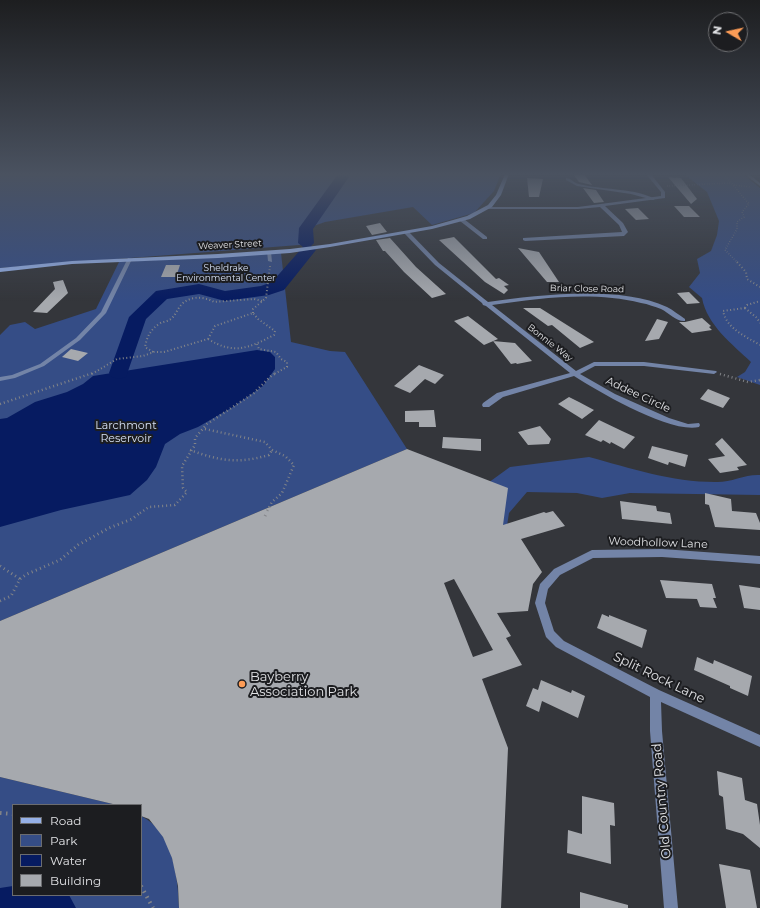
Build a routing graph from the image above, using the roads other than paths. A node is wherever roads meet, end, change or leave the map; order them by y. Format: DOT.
graph roads {
  1 [pos="470,216"];
  2 [pos="613,216"];
  3 [pos="462,220"];
  4 [pos="406,232"];
  5 [pos="485,238"];
  6 [pos="525,239"];
  7 [pos="269,252"];
  8 [pos="130,259"];
  9 [pos="270,261"];
  10 [pos="0,270"];
  11 [pos="485,304"];
  12 [pos="683,320"];
  13 [pos="714,372"];
  14 [pos="575,374"];
  15 [pos="0,379"];
  16 [pos="486,405"];
  17 [pos="696,425"];
  18 [pos="760,560"];
  19 [pos="550,634"];
  20 [pos="655,694"];
  21 [pos="760,742"];
  22 [pos="671,908"];
  1 -- 3 [label="main road, Weaver Street"];
  2 -- 6 [label="street"];
  3 -- 4 [label="main road, Weaver Street"];
  3 -- 5 [label="street"];
  4 -- 7 [label="main road, Weaver Street"];
  4 -- 11 [label="street, Bonnie Way"];
  7 -- 8 [label="main road, Weaver Street"];
  7 -- 9 [label="lane"];
  8 -- 10 [label="main road, Weaver Street"];
  8 -- 15 [label="lane"];
  11 -- 12 [label="street, Briar Close Road"];
  11 -- 14 [label="street, Bonnie Way"];
  13 -- 14 [label="street, Bonnie Way"];
  14 -- 16 [label="street"];
  14 -- 17 [label="street, Addee Circle"];
  18 -- 19 [label="street, Woodhollow Lane"];
  19 -- 20 [label="street, Split Rock Lane"];
  20 -- 21 [label="street, Split Rock Lane"];
  20 -- 22 [label="street, Old Country Road"];
}
